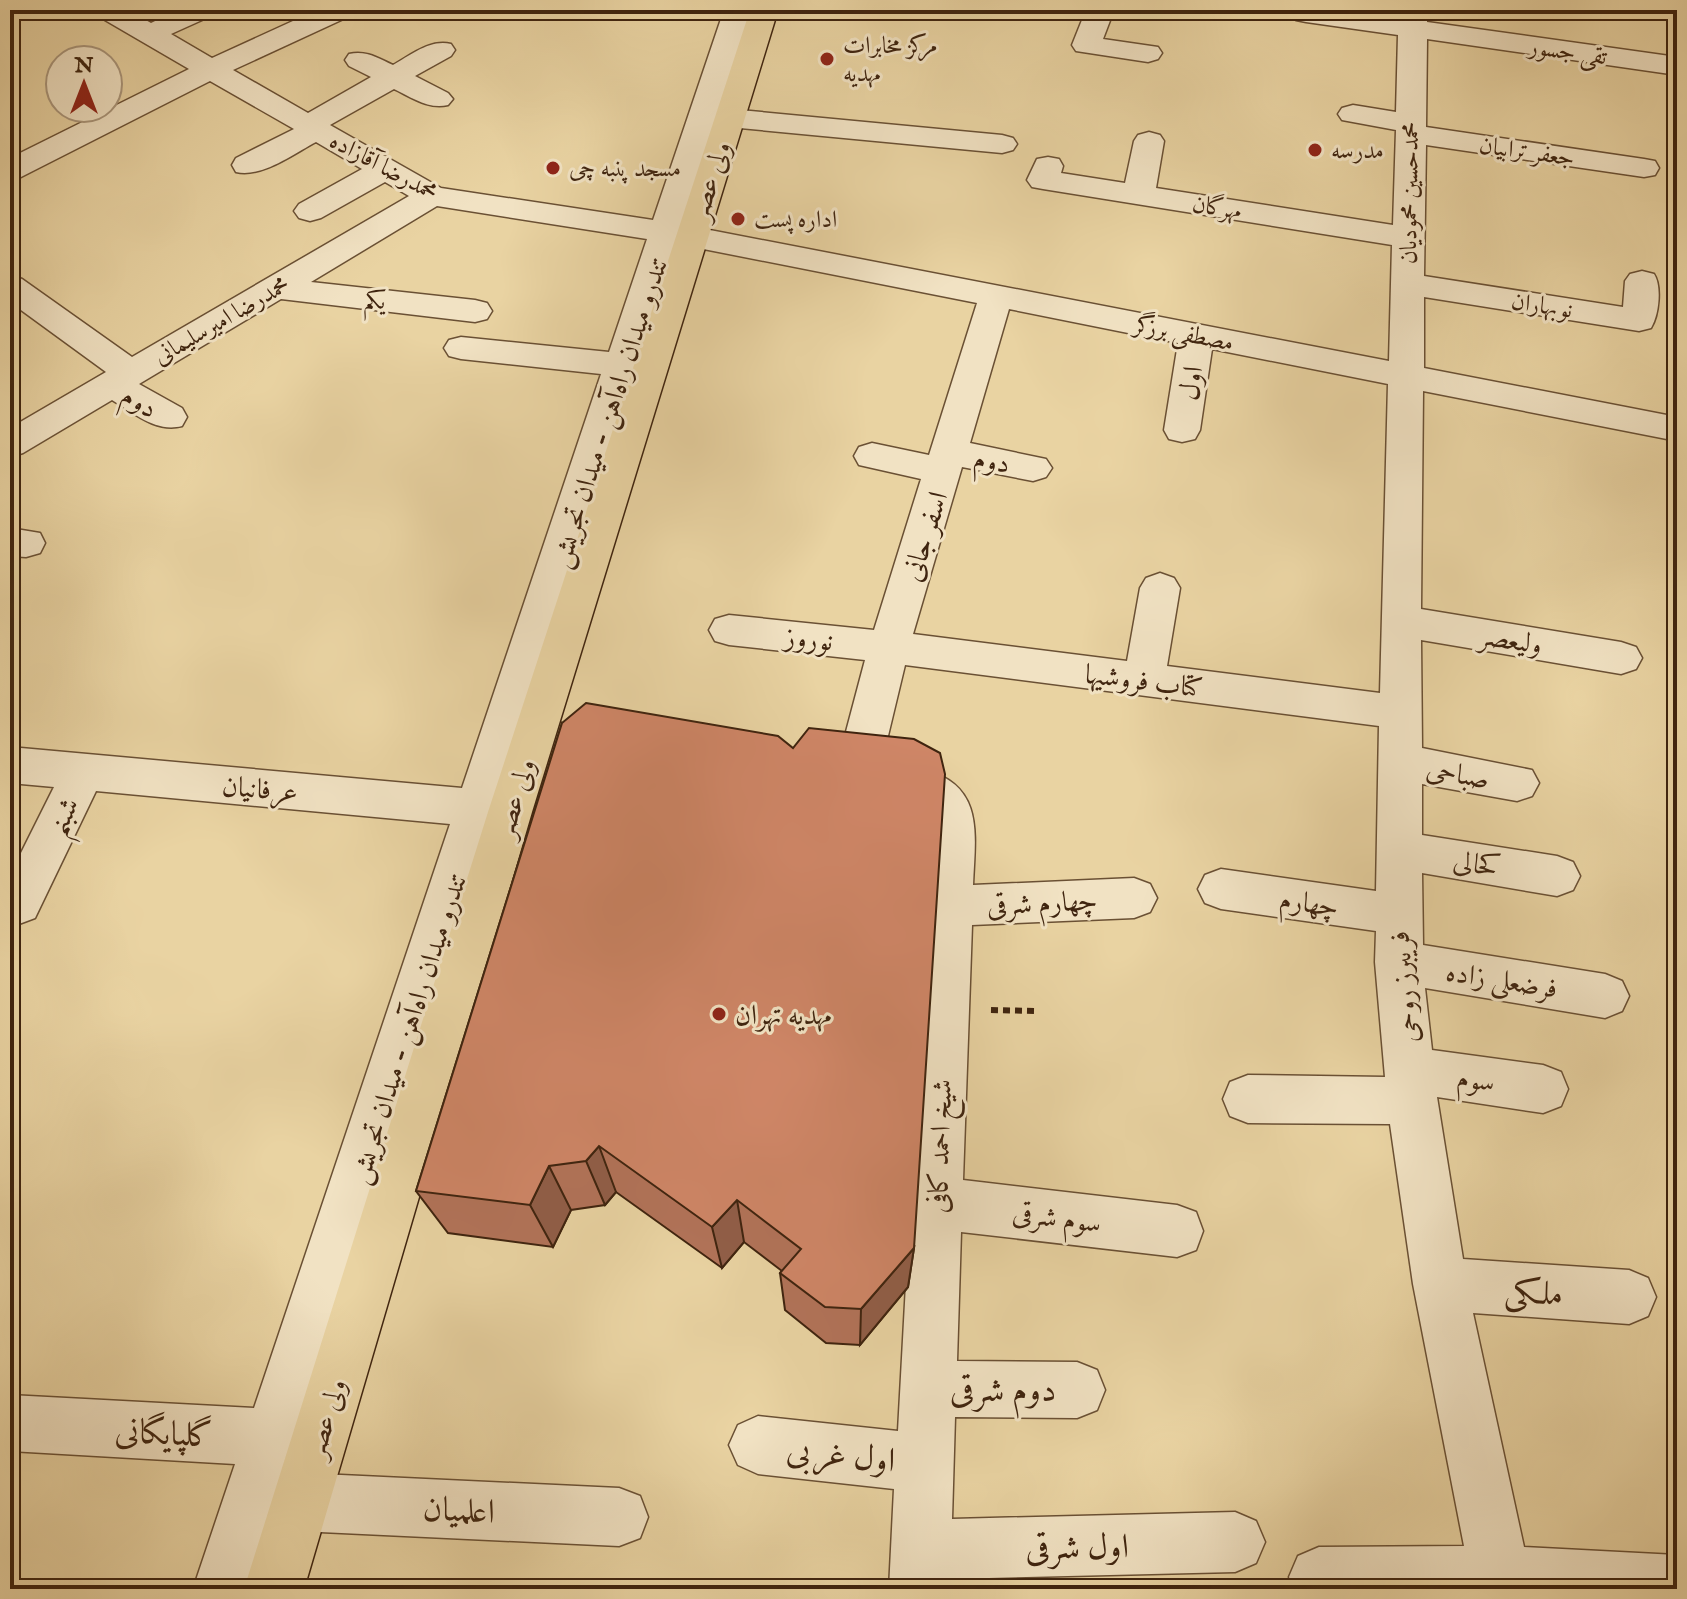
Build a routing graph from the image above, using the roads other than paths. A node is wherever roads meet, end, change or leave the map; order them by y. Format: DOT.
graph roads {
  1 [pos="19,10"];
  2 [pos="108,10"];
  3 [pos="201,10"];
  4 [pos="271,10"];
  5 [pos="340,10"];
  6 [pos="738,10"];
  7 [pos="764,10"];
  8 [pos="1100,10"];
  9 [pos="10,14"];
  10 [pos="1306,14"];
  11 [pos="1412,20"];
  12 [pos="302,27"];
  13 [pos="149,34"];
  14 [pos="441,50"];
  15 [pos="1130,59"];
  16 [pos="359,60"];
  17 [pos="1677,66"];
  18 [pos="211,69"];
  19 [pos="395,76"];
  20 [pos="438,99"];
  21 [pos="124,107"];
  22 [pos="1353,114"];
  23 [pos="729,118"];
  24 [pos="91,124"];
  25 [pos="312,127"];
  26 [pos="1410,128"];
  27 [pos="1149,141"];
  28 [pos="1002,144"];
  29 [pos="247,165"];
  30 [pos="1048,166"];
  31 [pos="1644,168"];
  32 [pos="385,169"];
  33 [pos="10,170"];
  34 [pos="1139,195"];
  35 [pos="432,196"];
  36 [pos="310,211"];
  37 [pos="678,235"];
  38 [pos="1407,237"];
  39 [pos="1642,281"];
  40 [pos="1406,284"];
  41 [pos="10,286"];
  42 [pos="275,288"];
  43 [pos="996,296"];
  44 [pos="475,311"];
  45 [pos="1197,335"];
  46 [pos="461,348"];
  47 [pos="636,367"];
  48 [pos="1404,376"];
  49 [pos="121,378"];
  50 [pos="169,417"];
  51 [pos="1677,429"];
  52 [pos="1182,430"];
  53 [pos="10,444"];
  54 [pos="872,456"];
  55 [pos="947,462"];
  56 [pos="1033,468"];
  57 [pos="1160,588"];
  58 [pos="1401,621"];
  59 [pos="729,630"];
  60 [pos="889,647"];
  61 [pos="1621,658"];
  62 [pos="1144,680"];
  63 [pos="1400,712"];
  64 [pos="533,737"];
  65 [pos="579,743"];
  66 [pos="1399,762"];
  67 [pos="10,765"];
  68 [pos="84,771"];
  69 [pos="840,776"];
  70 [pos="1517,783"];
  71 [pos="494,810"];
  72 [pos="1398,850"];
  73 [pos="1557,876"];
  74 [pos="1221,889"];
  75 [pos="1134,898"];
  76 [pos="19,904"];
  77 [pos="950,906"];
  78 [pos="1398,938"];
  79 [pos="1605,996"];
  80 [pos="1411,1085"];
  81 [pos="1543,1089"];
  82 [pos="1248,1099"];
  83 [pos="936,1203"];
  84 [pos="1177,1231"];
  85 [pos="1440,1284"];
  86 [pos="1629,1297"];
  87 [pos="928,1389"];
  88 [pos="1077,1390"];
  89 [pos="10,1423"];
  90 [pos="296,1439"];
  91 [pos="758,1445"];
  92 [pos="924,1463"];
  93 [pos="299,1502"];
  94 [pos="619,1517"];
  95 [pos="1235,1542"];
  96 [pos="920,1569"];
  97 [pos="1319,1577"];
  98 [pos="1502,1582"];
  99 [pos="1677,1585"];
  100 [pos="223,1589"];
  101 [pos="274,1589"];
  1 -- 9 [label="street"];
  2 -- 13 [label="street, محمدرضا آقازاده"];
  3 -- 13 [label="street"];
  4 -- 12 [label="street"];
  5 -- 12 [label="street"];
  6 -- 37 [label="street, تندرو میدان راه‌آهن - میدان تجریش"];
  7 -- 23 [label="main road, ولی عصر"];
  8 -- 15 [label="street"];
  10 -- 11 [label="street, تقی جسور"];
  11 -- 17 [label="street, تقی جسور"];
  11 -- 26 [label="street, محمدحسین محمودیان"];
  12 -- 18 [label="street"];
  13 -- 18 [label="street, محمدرضا آقازاده"];
  14 -- 19 [label="street"];
  16 -- 19 [label="street"];
  18 -- 21 [label="street"];
  18 -- 25 [label="street, محمدرضا آقازاده"];
  19 -- 20 [label="street"];
  19 -- 25 [label="street"];
  22 -- 26 [label="street, جعفر ترابیان"];
  23 -- 28 [label="street"];
  23 -- 37 [label="main road, ولی عصر"];
  24 -- 33 [label="street"];
  25 -- 29 [label="street"];
  25 -- 32 [label="street, محمدرضا آقازاده"];
  26 -- 31 [label="street, جعفر ترابیان"];
  26 -- 38 [label="street, محمدحسین محمودیان"];
  27 -- 34 [label="street"];
  30 -- 34 [label="street, مهرگان"];
  32 -- 35 [label="street, محمدرضا آقازاده"];
  32 -- 36 [label="street"];
  34 -- 38 [label="street, مهرگان"];
  35 -- 37 [label="street, محمدرضا آقازاده"];
  35 -- 42 [label="street, محمدرضا امیرسلیمانی"];
  37 -- 43 [label="street, مصطفی برزگر"];
  37 -- 47 [label="street, تندرو میدان راه‌آهن - میدان تجریش"];
  38 -- 40 [label="street, محمدحسین محمودیان"];
  39 -- 40 [label="street, نوبهاران"];
  40 -- 48 [label="street, محمدحسین محمودیان"];
  41 -- 49 [label="street, دوم"];
  42 -- 44 [label="street, یکم"];
  42 -- 49 [label="street, محمدرضا امیرسلیمانی"];
  43 -- 45 [label="street, مصطفی برزگر"];
  43 -- 55 [label="street, اسفر جانی"];
  45 -- 48 [label="street, مصطفی برزگر"];
  45 -- 52 [label="street, اول"];
  46 -- 47 [label="street"];
  47 -- 64 [label="main road, ولی عصر"];
  47 -- 71 [label="street, تندرو میدان راه‌آهن - میدان تجریش"];
  48 -- 51 [label="street, مصطفی برزگر"];
  48 -- 58 [label="street, فریبرز روحی"];
  49 -- 50 [label="street, دوم"];
  49 -- 53 [label="street, محمدرضا امیرسلیمانی"];
  54 -- 55 [label="street"];
  55 -- 56 [label="street, دوم"];
  55 -- 60 [label="street, اسفر جانی"];
  57 -- 62 [label="street"];
  58 -- 61 [label="street, ولیعصر"];
  58 -- 63 [label="street, فریبرز روحی"];
  59 -- 60 [label="street, نوروز"];
  60 -- 62 [label="street, کتاب فروشیها"];
  60 -- 69 [label="street, اسفر جانی"];
  62 -- 63 [label="street, کتاب فروشیها"];
  63 -- 66 [label="street, فریبرز روحی"];
  64 -- 65 [label="street"];
  64 -- 71 [label="main road, ولی عصر"];
  66 -- 70 [label="street, صباحی"];
  66 -- 72 [label="street, فریبرز روحی"];
  67 -- 68 [label="street, عرفانیان"];
  68 -- 71 [label="street, عرفانیان"];
  68 -- 76 [label="street, شبنم"];
  69 -- 77 [label="street, شیخ احمد کافی"];
  71 -- 90 [label="street, تندرو میدان راه‌آهن - میدان تجریش"];
  72 -- 73 [label="street, کحالی"];
  72 -- 78 [label="street, فریبرز روحی"];
  74 -- 78 [label="street, چهارم"];
  75 -- 77 [label="street, چهارم شرقی"];
  77 -- 83 [label="street, شیخ احمد کافی"];
  78 -- 79 [label="street, فرضعلی زاده"];
  78 -- 80 [label="street, فریبرز روحی"];
  80 -- 81 [label="street, سوم"];
  80 -- 82 [label="street, سوم"];
  80 -- 85 [label="street, فریبرز روحی"];
  83 -- 84 [label="street, سوم شرقی"];
  83 -- 87 [label="street, شیخ احمد کافی"];
  85 -- 86 [label="street, ملکی"];
  85 -- 98 [label="street, فریبرز روحی"];
  87 -- 88 [label="street, دوم شرقی"];
  87 -- 92 [label="street, شیخ احمد کافی"];
  89 -- 90 [label="street, گلپایگانی"];
  90 -- 93 [label="main road, ولی عصر"];
  90 -- 100 [label="street, تندرو میدان راه‌آهن - میدان تجریش"];
  91 -- 92 [label="street, اول غربی"];
  92 -- 96 [label="street, شیخ احمد کافی"];
  93 -- 94 [label="street, اعلمیان"];
  93 -- 101 [label="main road, ولی عصر"];
  95 -- 96 [label="street, اول شرقی"];
  97 -- 98 [label="street"];
  98 -- 99 [label="street"];
}
